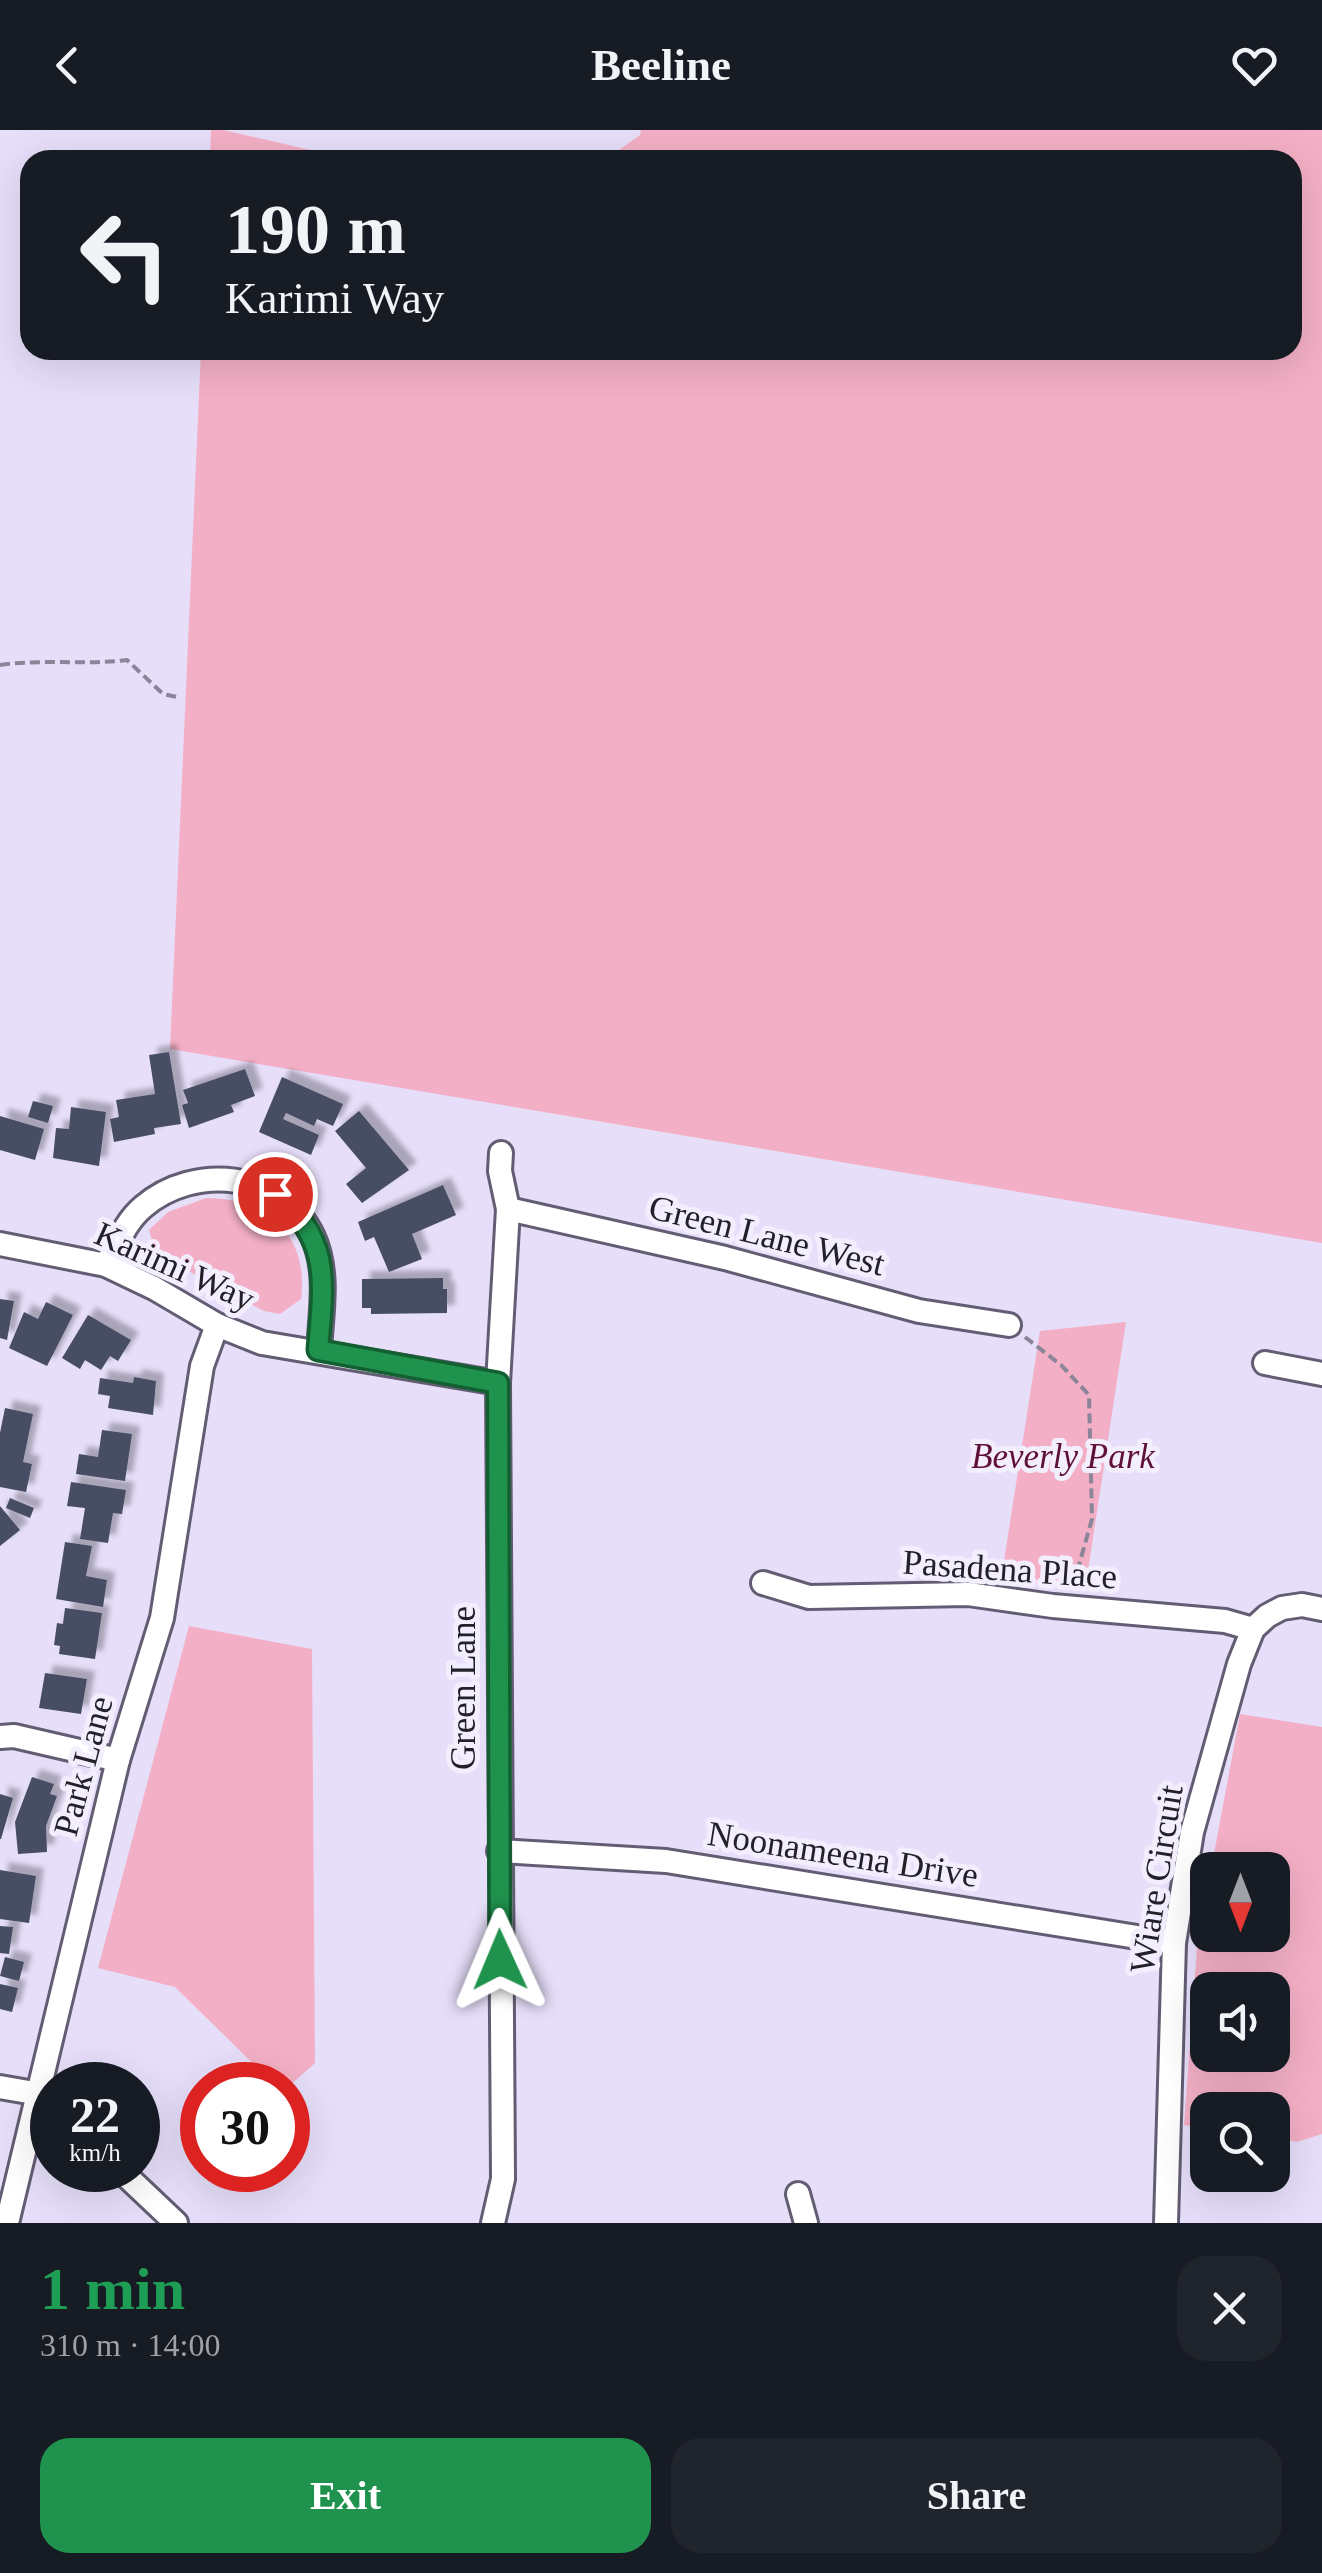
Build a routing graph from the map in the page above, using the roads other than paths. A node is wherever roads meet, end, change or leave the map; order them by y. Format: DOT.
graph roads {
  1 [pos="501,1152"];
  2 [pos="508,1209"];
  3 [pos="0,1244"];
  4 [pos="106,1265"];
  5 [pos="1009,1325"];
  6 [pos="216,1326"];
  7 [pos="318,1350"];
  8 [pos="1264,1363"];
  9 [pos="1322,1374"];
  10 [pos="498,1383"];
  11 [pos="763,1583"];
  12 [pos="1322,1609"];
  13 [pos="1253,1629"];
  14 [pos="0,1737"];
  15 [pos="118,1760"];
  16 [pos="499,1851"];
  17 [pos="1174,1942"];
  18 [pos="54,2062"];
  19 [pos="0,2086"];
  20 [pos="30,2095"];
  21 [pos="30,2150"];
  22 [pos="143,2192"];
  23 [pos="798,2194"];
  24 [pos="7,2223"];
  25 [pos="176,2223"];
  26 [pos="493,2223"];
  27 [pos="806,2223"];
  28 [pos="1166,2223"];
  1 -- 2 [label="street, Green Lane"];
  2 -- 5 [label="street, Green Lane West"];
  2 -- 10 [label="street, Green Lane"];
  3 -- 4 [label="street, Karimi Way"];
  4 -- 6 [label="street, Karimi Way"];
  4 -- 7 [label="street"];
  6 -- 7 [label="street, Karimi Way"];
  6 -- 15 [label="street, Park Lane"];
  7 -- 10 [label="street, Karimi Way"];
  8 -- 9 [label="street"];
  10 -- 16 [label="street, Green Lane"];
  11 -- 13 [label="street, Pasadena Place"];
  12 -- 13 [label="street"];
  13 -- 17 [label="street, Wiare Circuit"];
  14 -- 15 [label="street"];
  15 -- 18 [label="street, Park Lane"];
  16 -- 17 [label="street, Noonameena Drive"];
  16 -- 26 [label="street, Green Lane"];
  17 -- 28 [label="street, Wiare Circuit"];
  19 -- 20 [label="street"];
  21 -- 24 [label="street, Park Lane"];
  22 -- 25 [label="street"];
  23 -- 27 [label="street"];
}
